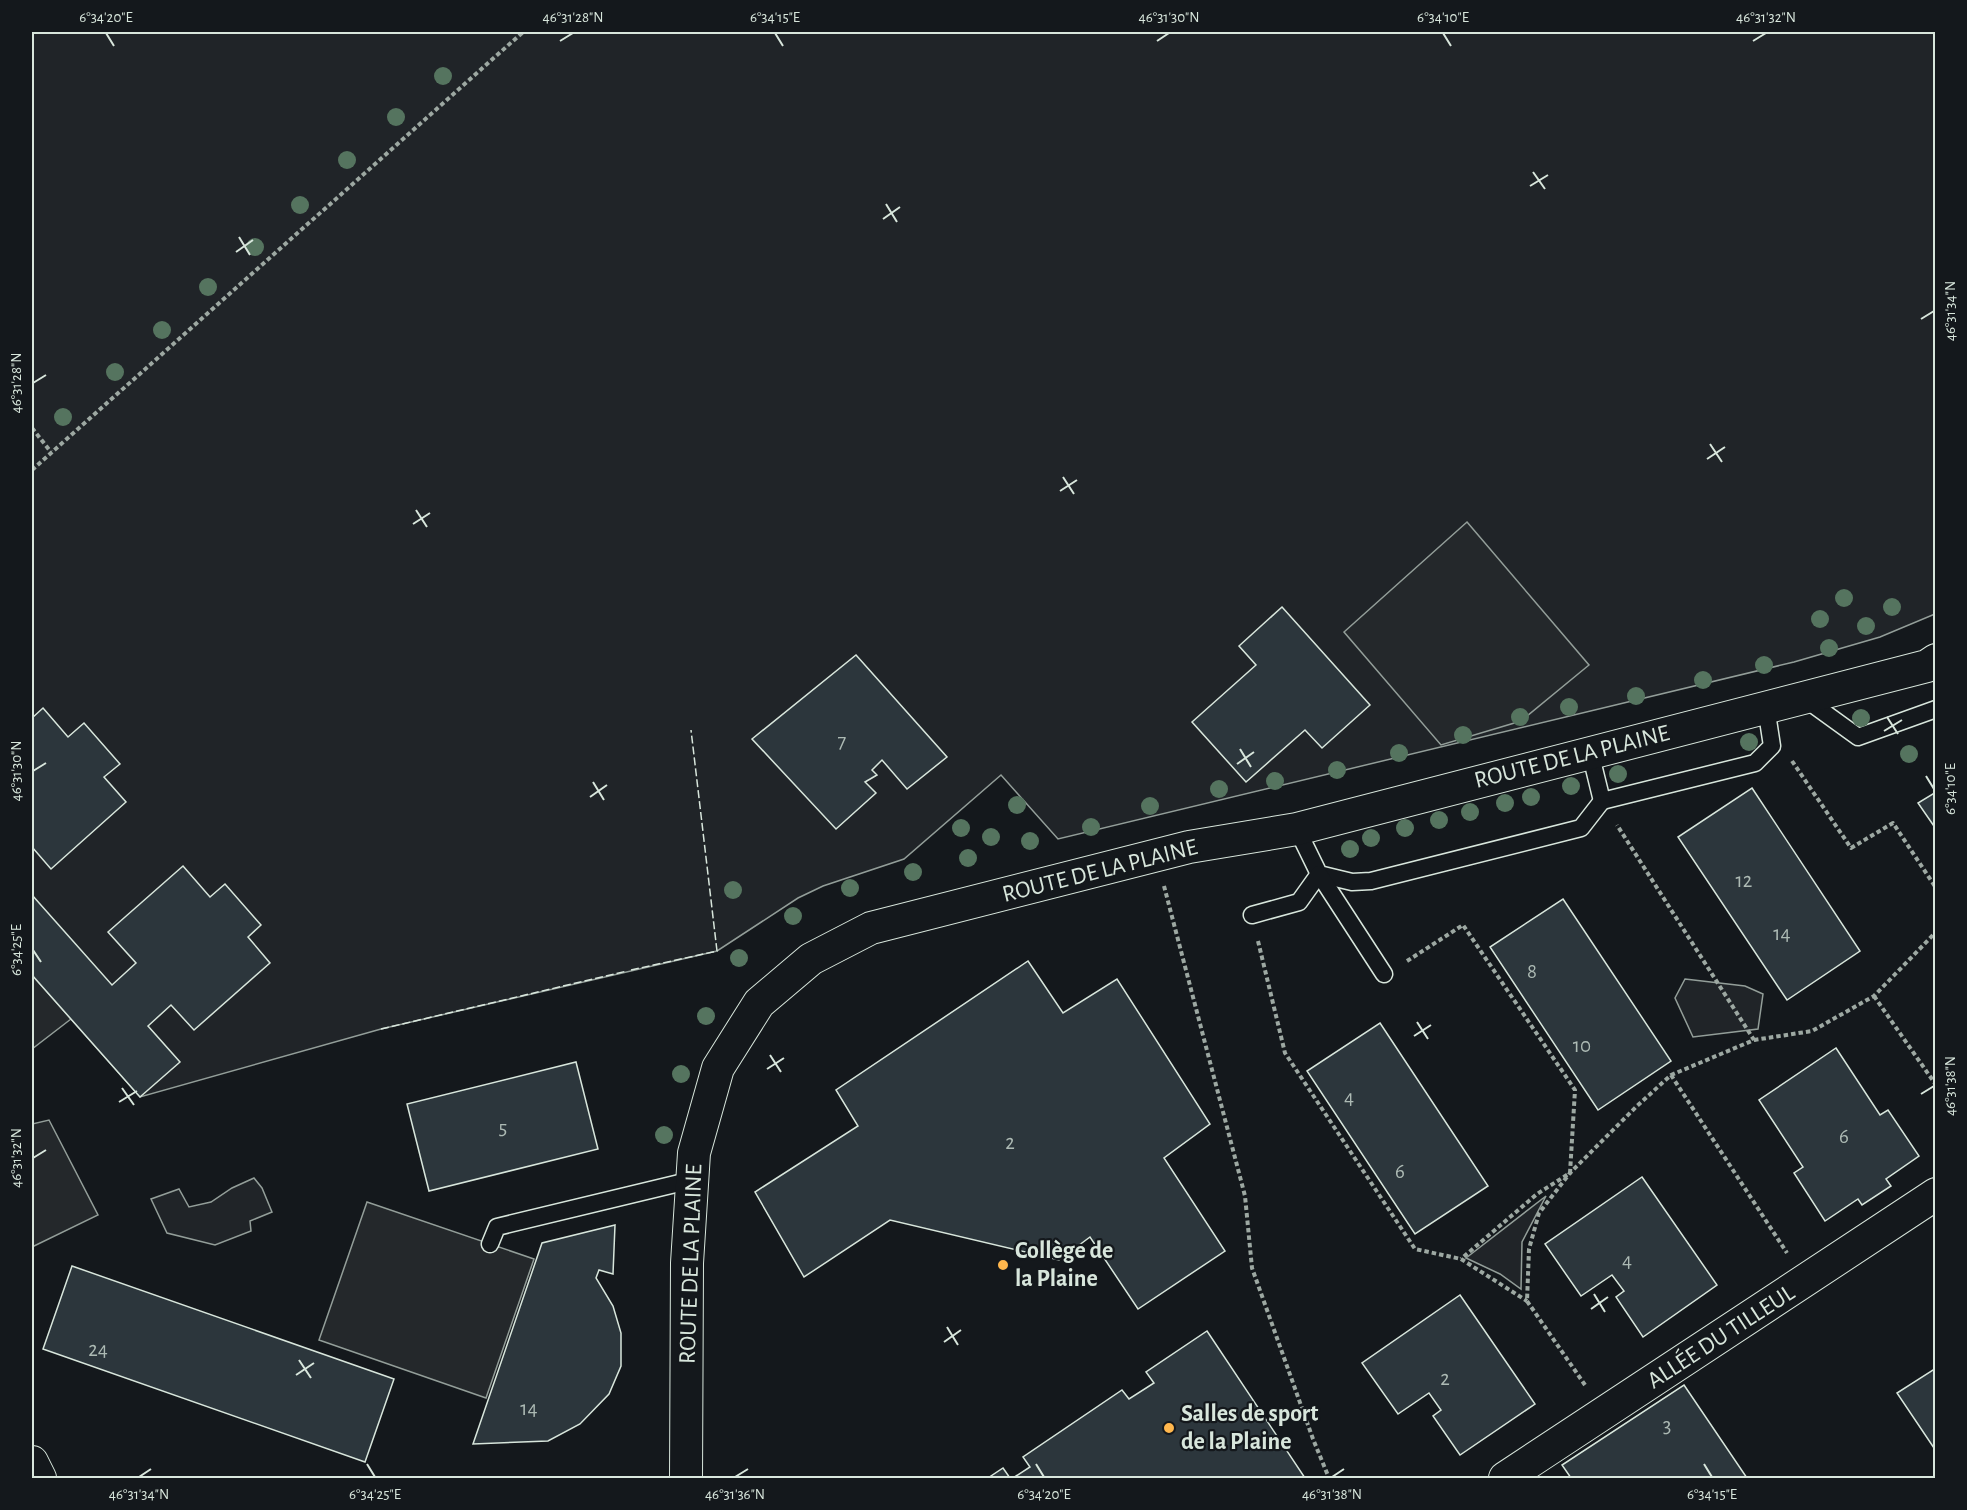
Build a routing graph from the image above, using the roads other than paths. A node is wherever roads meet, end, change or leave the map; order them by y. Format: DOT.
graph roads {
  1 [pos="1935,660"];
  2 [pos="1804,698"];
  3 [pos="1766,707"];
  4 [pos="1935,709"];
  5 [pos="1590,752"];
  6 [pos="1602,801"];
  7 [pos="1297,828"];
  8 [pos="1318,874"];
  9 [pos="1252,915"];
  10 [pos="1384,974"];
  11 [pos="692,1180"];
  12 [pos="1935,1194"];
  13 [pos="490,1244"];
  14 [pos="32,1462"];
  15 [pos="40,1479"];
  16 [pos="686,1479"];
  17 [pos="1505,1479"];
  1 -- 2 [label="street, ROUTE DE LA PLAINE"];
  2 -- 3 [label="street, ROUTE DE LA PLAINE"];
  2 -- 4 [label="lane"];
  3 -- 5 [label="street, ROUTE DE LA PLAINE"];
  3 -- 6 [label="lane"];
  5 -- 6 [label="lane"];
  5 -- 7 [label="street, ROUTE DE LA PLAINE"];
  6 -- 8 [label="lane"];
  7 -- 8 [label="lane"];
  7 -- 11 [label="street, ROUTE DE LA PLAINE"];
  8 -- 9 [label="lane"];
  8 -- 10 [label="lane"];
  11 -- 13 [label="lane"];
  11 -- 16 [label="street, ROUTE DE LA PLAINE"];
  12 -- 17 [label="street, ALLÉE DU TILLEUL"];
  14 -- 15 [label="street"];
}
